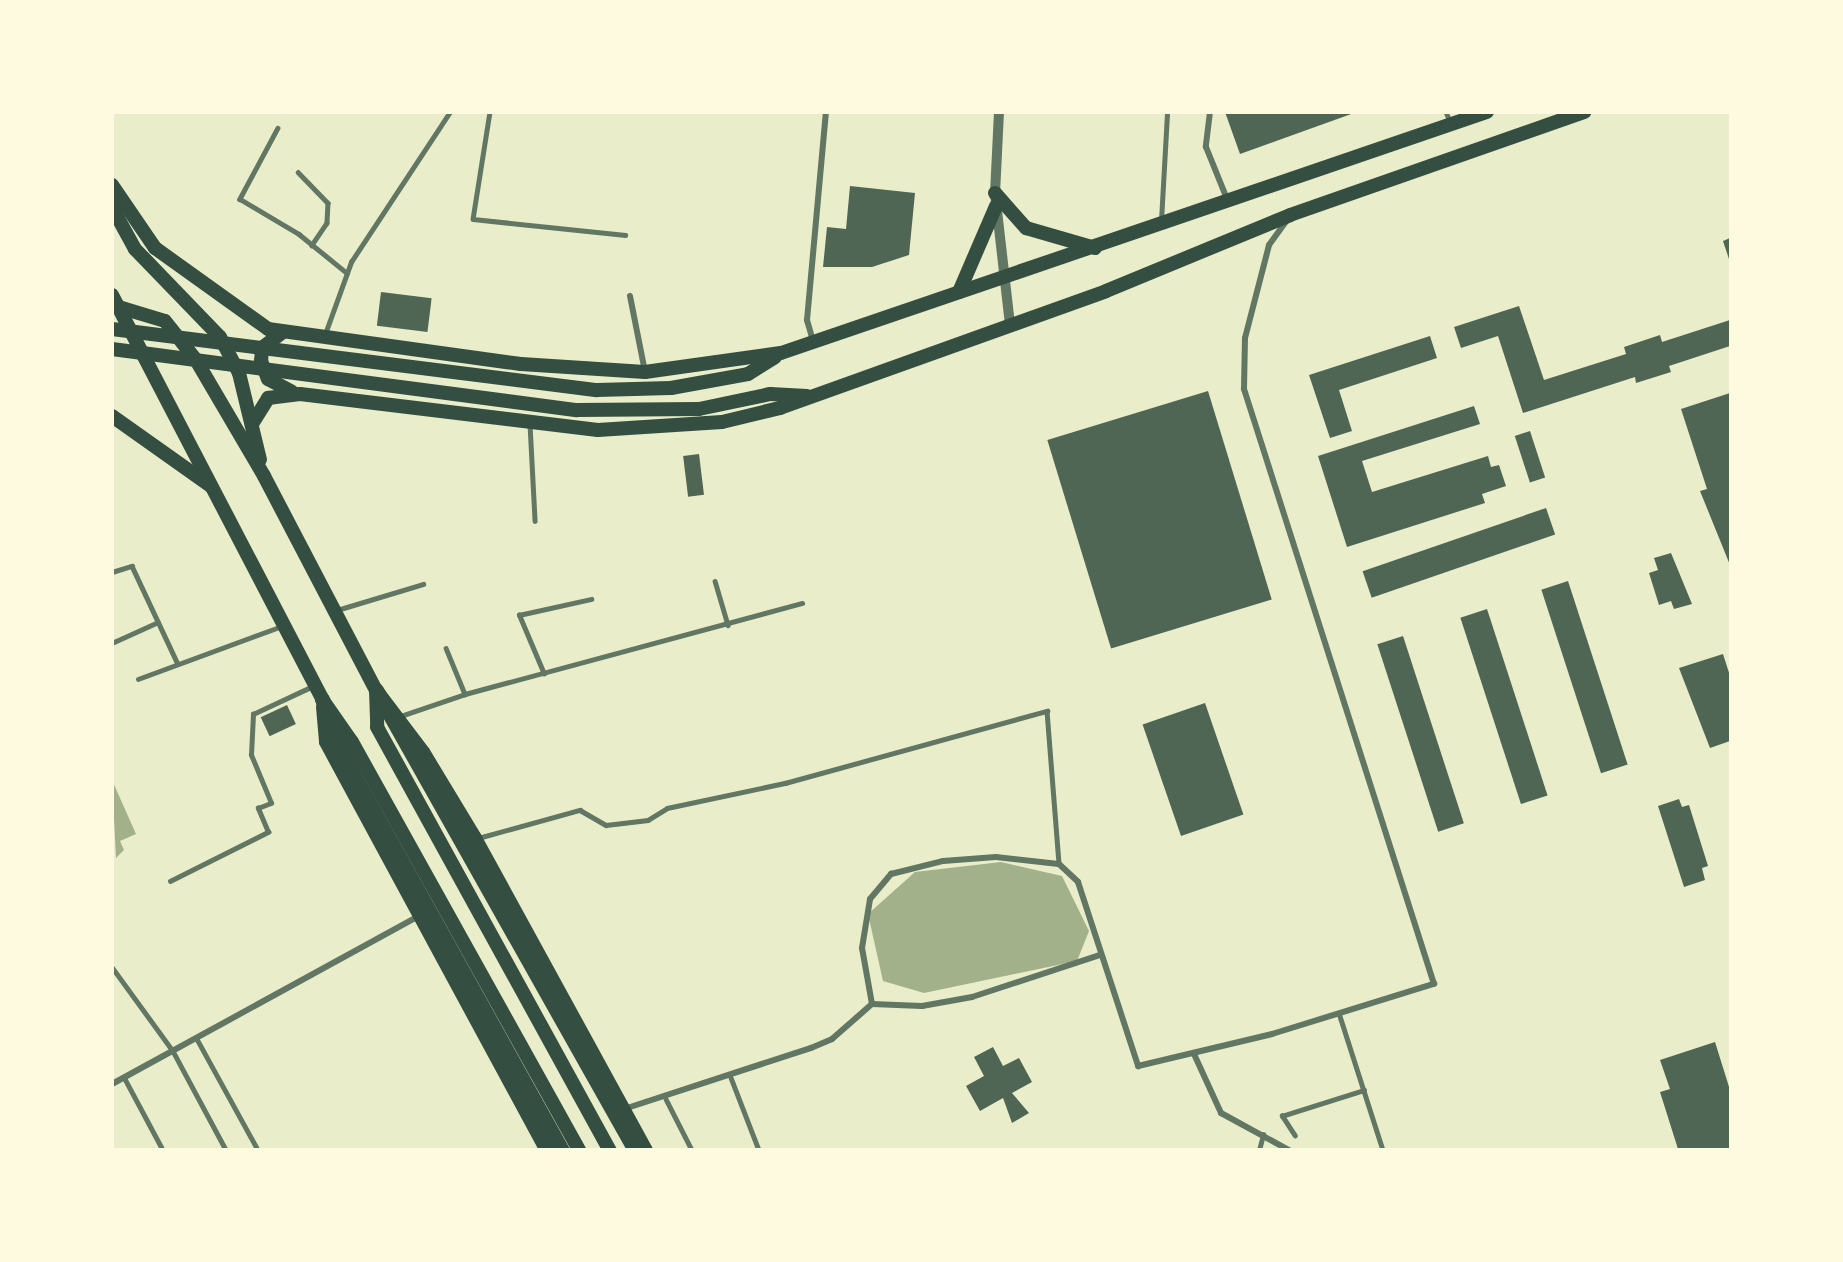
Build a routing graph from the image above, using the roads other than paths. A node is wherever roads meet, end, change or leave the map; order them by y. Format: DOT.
graph roads {
  1 [pos="450,112"];
  2 [pos="490,112"];
  3 [pos="826,112"];
  4 [pos="999,112"];
  5 [pos="1167,112"];
  6 [pos="1209,112"];
  7 [pos="1487,112"];
  8 [pos="1584,112"];
  9 [pos="1448,118"];
  10 [pos="278,128"];
  11 [pos="298,172"];
  12 [pos="112,185"];
  13 [pos="995,199"];
  14 [pos="1227,199"];
  15 [pos="112,207"];
  16 [pos="1290,215"];
  17 [pos="1160,224"];
  18 [pos="625,235"];
  19 [pos="312,245"];
  20 [pos="1095,248"];
  21 [pos="347,273"];
  22 [pos="1003,277"];
  23 [pos="959,292"];
  24 [pos="630,296"];
  25 [pos="115,302"];
  26 [pos="1010,324"];
  27 [pos="112,329"];
  28 [pos="283,332"];
  29 [pos="324,337"];
  30 [pos="813,342"];
  31 [pos="112,349"];
  32 [pos="781,353"];
  33 [pos="645,372"];
  34 [pos="300,394"];
  35 [pos="811,396"];
  36 [pos="112,416"];
  37 [pos="252,424"];
  38 [pos="530,424"];
  39 [pos="264,476"];
  40 [pos="213,488"];
  41 [pos="535,521"];
  42 [pos="112,572"];
  43 [pos="715,581"];
  44 [pos="423,584"];
  45 [pos="591,599"];
  46 [pos="802,603"];
  47 [pos="335,611"];
  48 [pos="158,622"];
  49 [pos="285,625"];
  50 [pos="728,625"];
  51 [pos="114,642"];
  52 [pos="446,648"];
  53 [pos="178,664"];
  54 [pos="544,674"];
  55 [pos="138,679"];
  56 [pos="376,690"];
  57 [pos="319,692"];
  58 [pos="465,694"];
  59 [pos="388,722"];
  60 [pos="476,838"];
  61 [pos="1059,864"];
  62 [pos="170,881"];
  63 [pos="420,915"];
  64 [pos="1100,955"];
  65 [pos="112,967"];
  66 [pos="872,1004"];
  67 [pos="1338,1013"];
  68 [pos="197,1039"];
  69 [pos="172,1051"];
  70 [pos="1194,1054"];
  71 [pos="730,1076"];
  72 [pos="124,1077"];
  73 [pos="112,1084"];
  74 [pos="1364,1090"];
  75 [pos="666,1099"];
  76 [pos="624,1109"];
  77 [pos="1263,1135"];
  78 [pos="1295,1136"];
  79 [pos="163,1149"];
  80 [pos="226,1149"];
  81 [pos="258,1149"];
  82 [pos="547,1149"];
  83 [pos="562,1149"];
  84 [pos="579,1149"];
  85 [pos="610,1149"];
  86 [pos="635,1149"];
  87 [pos="646,1149"];
  88 [pos="692,1149"];
  89 [pos="759,1149"];
  90 [pos="1259,1149"];
  91 [pos="1289,1149"];
  92 [pos="1383,1149"];
  1 -- 21 [label="lane"];
  2 -- 18 [label="lane"];
  3 -- 30 [label="street"];
  4 -- 13 [label="street"];
  5 -- 17 [label="lane"];
  6 -- 14 [label="street"];
  7 -- 9 [label="main road"];
  8 -- 16 [label="main road"];
  9 -- 14 [label="main road"];
  10 -- 19 [label="lane"];
  11 -- 19 [label="lane"];
  12 -- 28 [label="main road"];
  13 -- 20 [label="main road"];
  13 -- 22 [label="street"];
  13 -- 23 [label="main road"];
  14 -- 17 [label="main road"];
  15 -- 37 [label="main road"];
  16 -- 26 [label="main road"];
  16 -- 67 [label="street"];
  17 -- 20 [label="main road"];
  19 -- 21 [label="lane"];
  20 -- 22 [label="main road"];
  21 -- 29 [label="lane"];
  22 -- 23 [label="main road"];
  22 -- 26 [label="street"];
  23 -- 30 [label="main road"];
  24 -- 33 [label="street"];
  25 -- 39 [label="main road"];
  25 -- 40 [label="main road"];
  26 -- 35 [label="main road"];
  27 -- 32 [label="main road"];
  28 -- 29 [label="main road"];
  28 -- 34 [label="main road"];
  29 -- 33 [label="main road"];
  30 -- 32 [label="main road"];
  31 -- 35 [label="main road"];
  32 -- 33 [label="main road"];
  34 -- 37 [label="main road"];
  34 -- 38 [label="main road"];
  35 -- 38 [label="main road"];
  36 -- 40 [label="main road"];
  37 -- 39 [label="main road"];
  38 -- 41 [label="lane"];
  39 -- 47 [label="main road"];
  40 -- 49 [label="main road"];
  42 -- 48 [label="lane"];
  43 -- 50 [label="lane"];
  44 -- 47 [label="lane"];
  45 -- 54 [label="lane"];
  46 -- 50 [label="lane"];
  47 -- 56 [label="main road"];
  48 -- 51 [label="lane"];
  48 -- 53 [label="lane"];
  49 -- 53 [label="lane"];
  49 -- 57 [label="main road"];
  50 -- 54 [label="lane"];
  52 -- 58 [label="lane"];
  53 -- 55 [label="lane"];
  54 -- 58 [label="lane"];
  56 -- 59 [label="highway"];
  57 -- 62 [label="lane"];
  57 -- 63 [label="main road"];
  57 -- 83 [label="highway"];
  57 -- 84 [label="main road"];
  58 -- 59 [label="lane"];
  59 -- 60 [label="main road"];
  59 -- 85 [label="main road"];
  59 -- 86 [label="highway"];
  60 -- 61 [label="lane"];
  60 -- 76 [label="main road"];
  61 -- 64 [label="street"];
  61 -- 66 [label="street"];
  63 -- 68 [label="street"];
  63 -- 82 [label="main road"];
  64 -- 66 [label="street"];
  64 -- 70 [label="street"];
  65 -- 69 [label="lane"];
  66 -- 71 [label="street"];
  67 -- 70 [label="street"];
  67 -- 74 [label="lane"];
  68 -- 69 [label="street"];
  68 -- 81 [label="lane"];
  69 -- 72 [label="street"];
  69 -- 80 [label="lane"];
  70 -- 77 [label="street"];
  71 -- 75 [label="street"];
  71 -- 89 [label="lane"];
  72 -- 73 [label="street"];
  72 -- 79 [label="lane"];
  74 -- 78 [label="lane"];
  74 -- 92 [label="lane"];
  75 -- 76 [label="street"];
  75 -- 88 [label="lane"];
  76 -- 87 [label="main road"];
  77 -- 90 [label="lane"];
  77 -- 91 [label="street"];
}
